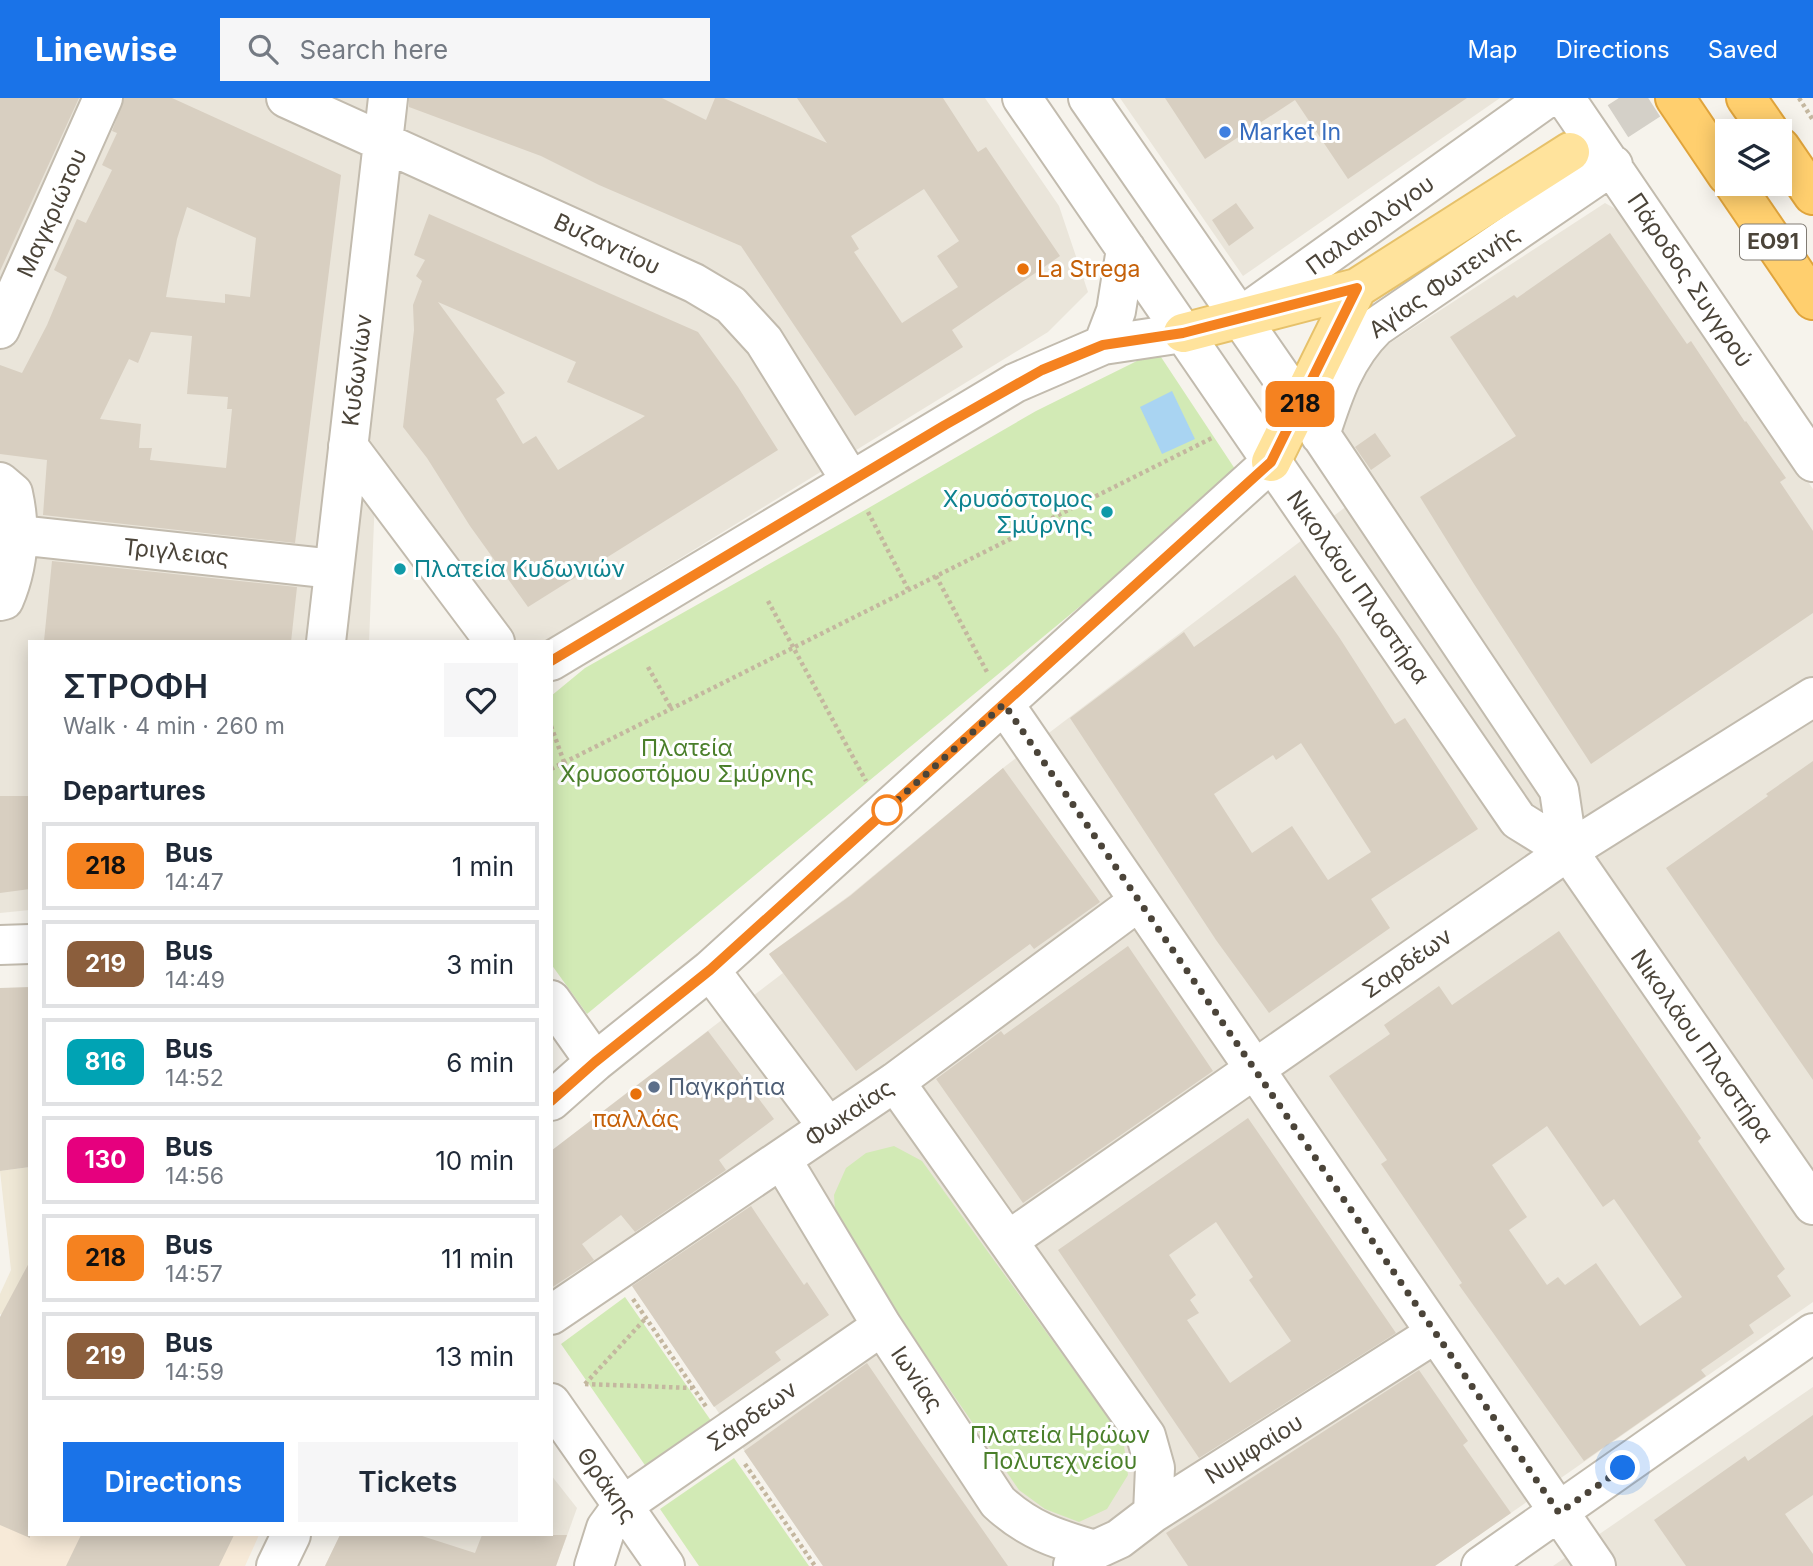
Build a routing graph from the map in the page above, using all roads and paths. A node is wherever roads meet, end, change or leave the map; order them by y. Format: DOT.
graph roads {
  1 [pos="103,98"];
  2 [pos="286,98"];
  3 [pos="388,98"];
  4 [pos="1022,98"];
  5 [pos="1087,98"];
  6 [pos="1547,98"];
  7 [pos="1566,98"];
  8 [pos="1675,98"];
  9 [pos="1746,98"];
  10 [pos="1799,98"];
  11 [pos="1761,119"];
  12 [pos="1813,120"];
  13 [pos="384,142"];
  14 [pos="1570,152"];
  15 [pos="1715,156"];
  16 [pos="1792,164"];
  17 [pos="1613,166"];
  18 [pos="1813,195"];
  19 [pos="1742,196"];
  20 [pos="1126,249"];
  21 [pos="1357,288"];
  22 [pos="1813,300"];
  23 [pos="1239,318"];
  24 [pos="0,329"];
  25 [pos="1183,333"];
  26 [pos="1103,345"];
  27 [pos="1310,420"];
  28 [pos="1244,422"];
  29 [pos="348,446"];
  30 [pos="1271,462"];
  31 [pos="1813,462"];
  32 [pos="851,481"];
  33 [pos="0,482"];
  34 [pos="18,535"];
  35 [pos="334,569"];
  36 [pos="936,576"];
  37 [pos="908,589"];
  38 [pos="0,601"];
  39 [pos="768,601"];
  40 [pos="326,640"];
  41 [pos="494,640"];
  42 [pos="794,647"];
  43 [pos="553,660"];
  44 [pos="648,667"];
  45 [pos="1813,697"];
  46 [pos="1004,704"];
  47 [pos="671,708"];
  48 [pos="553,732"];
  49 [pos="564,762"];
  50 [pos="553,768"];
  51 [pos="883,813"];
  52 [pos="1568,851"];
  53 [pos="1139,901"];
  54 [pos="28,944"];
  55 [pos="0,945"];
  56 [pos="710,970"];
  57 [pos="553,1003"];
  58 [pos="595,1062"];
  59 [pos="1254,1069"];
  60 [pos="895,1082"];
  61 [pos="553,1099"];
  62 [pos="828,1127"];
  63 [pos="782,1160"];
  64 [pos="1813,1205"];
  65 [pos="1009,1240"];
  66 [pos="553,1314"];
  67 [pos="646,1318"];
  68 [pos="882,1326"];
  69 [pos="1436,1333"];
  70 [pos="1813,1333"];
  71 [pos="585,1384"];
  72 [pos="693,1388"];
  73 [pos="563,1397"];
  74 [pos="622,1506"];
  75 [pos="1153,1513"];
  76 [pos="1559,1513"];
  77 [pos="291,1536"];
  78 [pos="1106,1555"];
  79 [pos="276,1566"];
  80 [pos="594,1566"];
  81 [pos="665,1566"];
  82 [pos="1482,1566"];
  83 [pos="1596,1566"];
  1 -- 24 [label="street, Μαγκριώτου"];
  2 -- 13 [label="street, Βυζαντίου"];
  3 -- 13 [label="street, Κυδωνίων"];
  4 -- 20 [label="street, Νικολάου Πλαστήρα"];
  5 -- 23 [label="street, Νικολάου Πλαστήρα"];
  6 -- 23 [label="street, Παλαιολόγου"];
  7 -- 17 [label="street, Πάροδος Συγγρού"];
  8 -- 15 [label="highway"];
  9 -- 11 [label="highway"];
  10 -- 12 [label="path"];
  13 -- 29 [label="street, Κυδωνίων"];
  13 -- 32 [label="street, Βυζαντίου"];
  14 -- 21 [label="main road, Αγίας Φωτεινής"];
  16 -- 18 [label="highway, ΕΟ91"];
  17 -- 27 [label="street, Αγίας Φωτεινής"];
  17 -- 31 [label="street, Πάροδος Συγγρού"];
  19 -- 22 [label="highway, ΕΟ91"];
  20 -- 25 [label="street, Νικολάου Πλαστήρα"];
  20 -- 26 [label="street"];
  21 -- 23 [label="main road, Αγίας Φωτεινής"];
  21 -- 27 [label="main road, Αγίας Φωτεινής"];
  23 -- 25 [label="main road, Παλαιολόγου"];
  23 -- 27 [label="street, Νικολάου Πλαστήρα"];
  25 -- 26 [label="street"];
  25 -- 28 [label="street, Νικολάου Πλαστήρα"];
  26 -- 32 [label="street"];
  27 -- 30 [label="main road, Αγίας Φωτεινής"];
  27 -- 52 [label="street, Νικολάου Πλαστήρα"];
  28 -- 30 [label="street, Νικολάου Πλαστήρα"];
  28 -- 36 [label="path"];
  29 -- 35 [label="street, Κυδωνίων"];
  29 -- 41 [label="street"];
  30 -- 46 [label="street, Αγίας Φωτεινής"];
  30 -- 52 [label="street, Νικολάου Πλαστήρα"];
  32 -- 37 [label="path"];
  32 -- 43 [label="street"];
  33 -- 34 [label="street"];
  34 -- 35 [label="street, Τριγλειας"];
  34 -- 38 [label="street"];
  35 -- 40 [label="street, Κυδωνίων"];
  36 -- 37 [label="path"];
  36 -- 46 [label="path"];
  37 -- 42 [label="path"];
  39 -- 42 [label="path"];
  42 -- 47 [label="path"];
  42 -- 51 [label="path"];
  44 -- 47 [label="path"];
  45 -- 52 [label="street, Σαρδέων"];
  46 -- 51 [label="street, Αγίας Φωτεινής"];
  46 -- 53 [label="street"];
  47 -- 49 [label="path"];
  48 -- 49 [label="path"];
  49 -- 50 [label="path"];
  51 -- 56 [label="street, Αγίας Φωτεινής"];
  52 -- 59 [label="street, Σαρδέων"];
  52 -- 64 [label="street, Νικολάου Πλαστήρα"];
  53 -- 59 [label="street"];
  53 -- 60 [label="street, Φωκαίας"];
  54 -- 55 [label="street"];
  56 -- 58 [label="street, Αγίας Φωτεινής"];
  56 -- 62 [label="street"];
  57 -- 58 [label="street"];
  58 -- 61 [label="street, Αγίας Φωτεινής"];
  59 -- 65 [label="street, Σαρδέων"];
  59 -- 69 [label="street"];
  60 -- 62 [label="street, Φωκαίας"];
  60 -- 65 [label="street"];
  62 -- 63 [label="street, Φωκαίας"];
  63 -- 66 [label="street, Φωκαίας"];
  63 -- 68 [label="street, Ιωνίας"];
  65 -- 75 [label="street"];
  67 -- 71 [label="path"];
  68 -- 74 [label="street, Σάρδεων"];
  68 -- 78 [label="street, Ιωνίας"];
  69 -- 75 [label="street, Νυμφαίου"];
  69 -- 76 [label="street"];
  70 -- 76 [label="street"];
  71 -- 72 [label="path"];
  71 -- 73 [label="path"];
  73 -- 74 [label="street, Θράκης"];
  74 -- 80 [label="street"];
  74 -- 81 [label="street, Θράκης"];
  75 -- 78 [label="street, Νυμφαίου"];
  76 -- 82 [label="street"];
  76 -- 83 [label="street"];
  77 -- 79 [label="street"];
}
